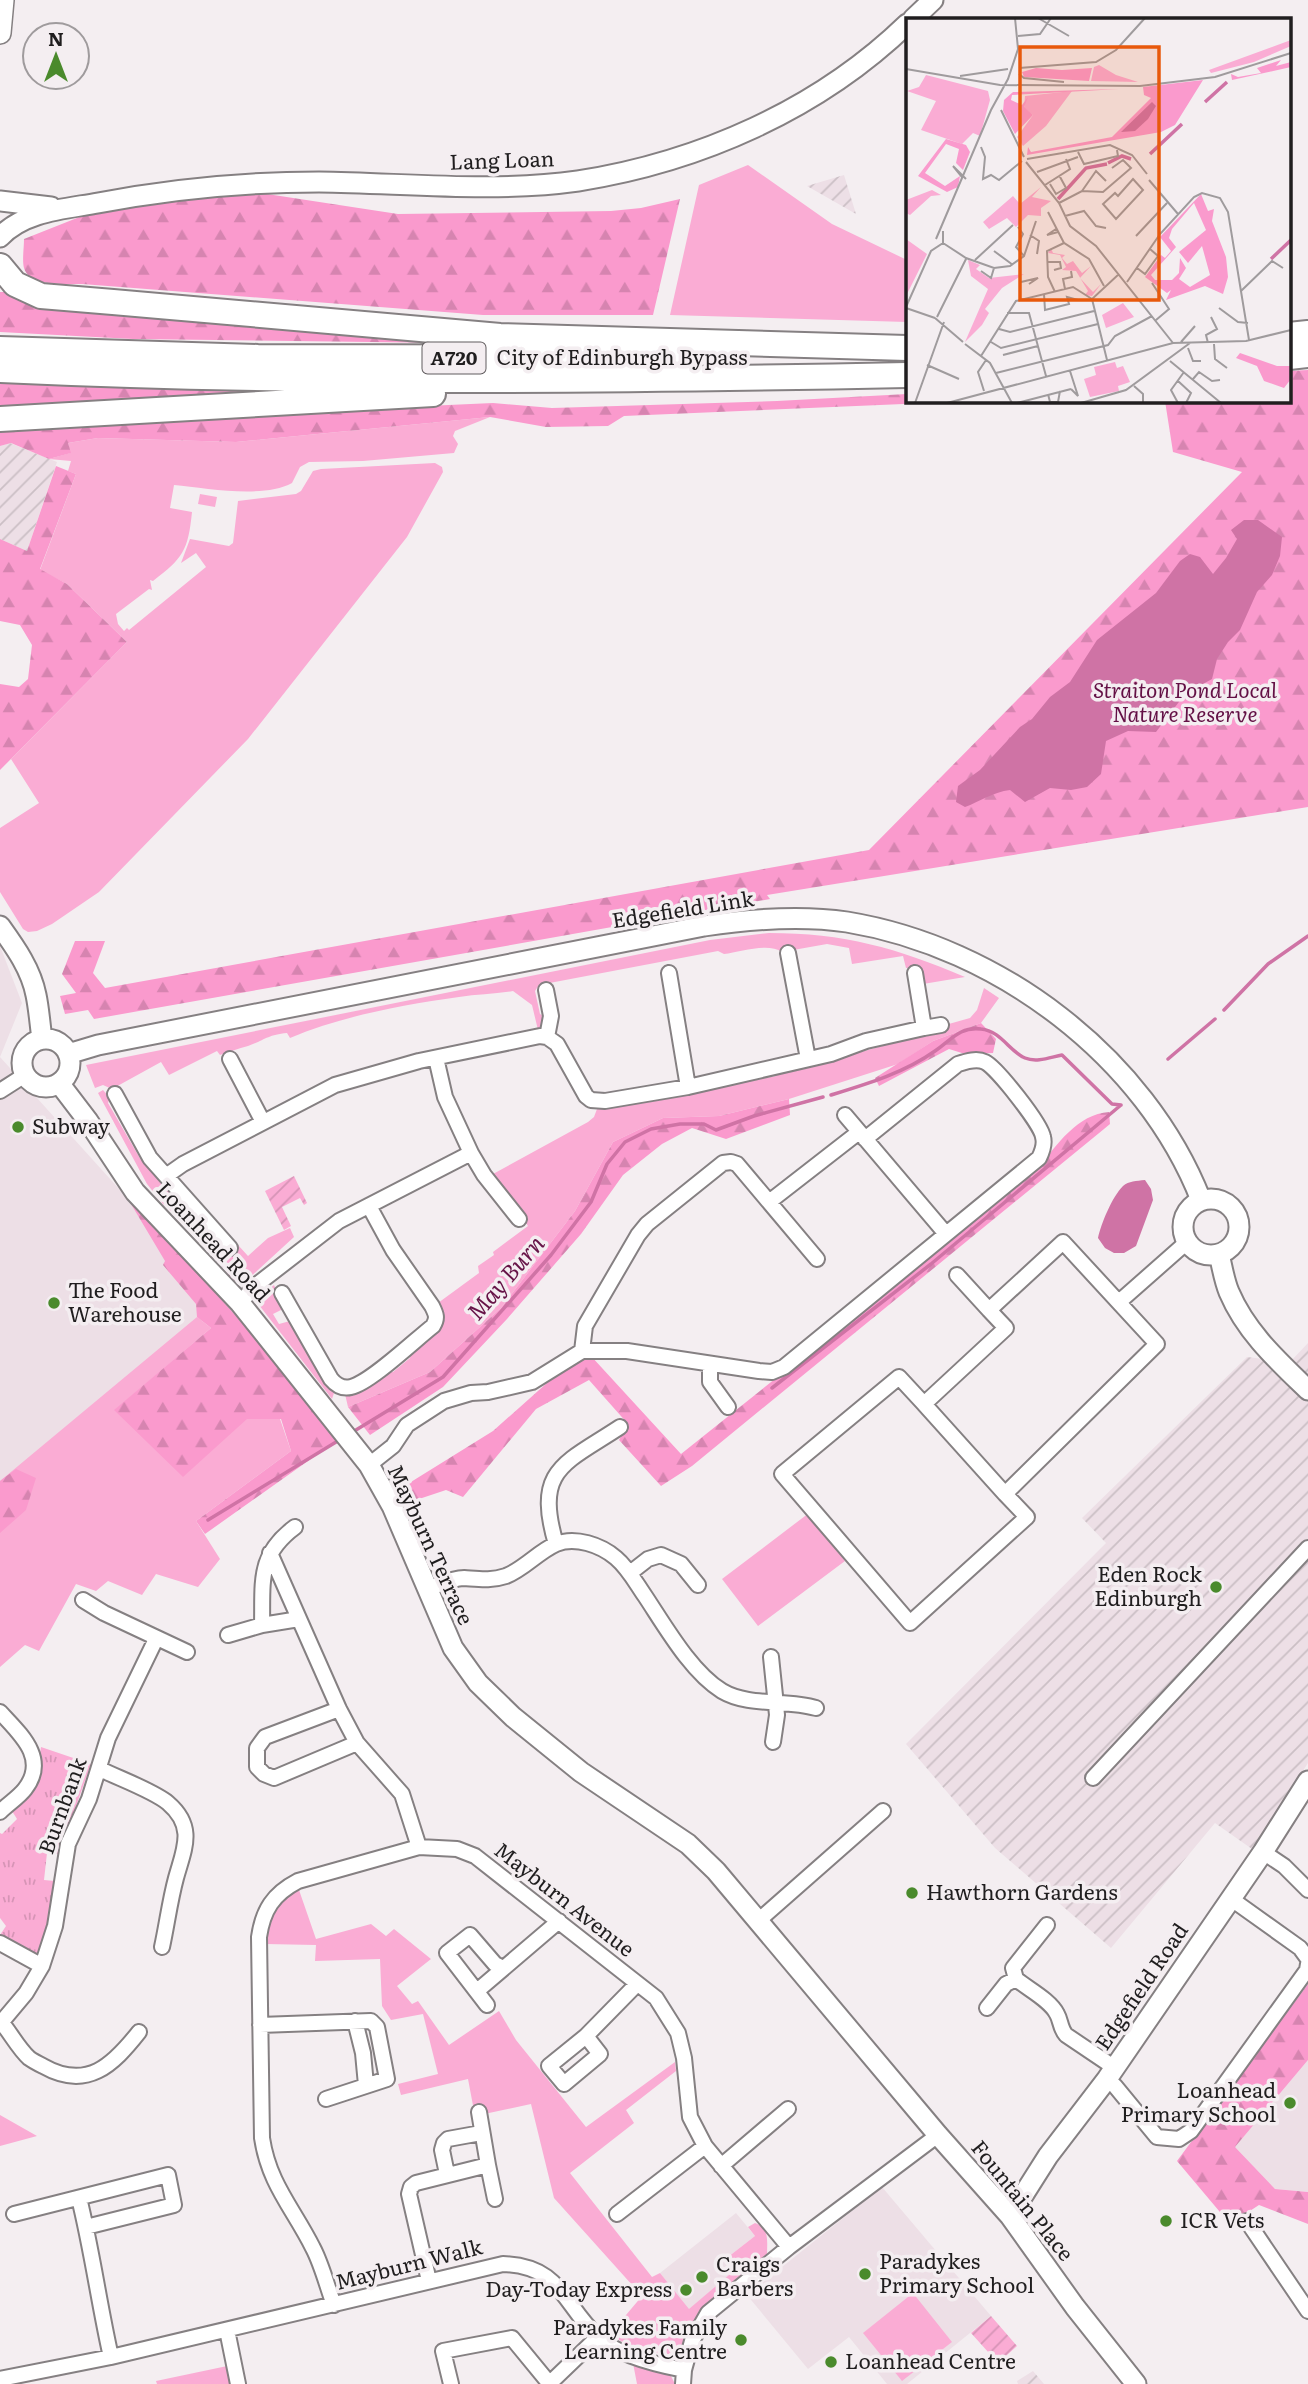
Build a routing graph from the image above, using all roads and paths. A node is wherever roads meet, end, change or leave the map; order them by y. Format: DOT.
graph roads {
  1 [pos="3,0"];
  2 [pos="933,0"];
  3 [pos="914,18"];
  4 [pos="906,25"];
  5 [pos="0,33"];
  6 [pos="0,201"];
  7 [pos="59,208"];
  8 [pos="0,237"];
  9 [pos="0,266"];
  10 [pos="1308,333"];
  11 [pos="1290,335"];
  12 [pos="906,348"];
  13 [pos="0,349"];
  14 [pos="906,353"];
  15 [pos="1308,355"];
  16 [pos="1290,357"];
  17 [pos="0,370"];
  18 [pos="906,375"];
  19 [pos="594,381"];
  20 [pos="0,419"];
  21 [pos="0,926"];
  22 [pos="788,953"];
  23 [pos="669,973"];
  24 [pos="915,973"];
  25 [pos="546,990"];
  26 [pos="941,1025"];
  27 [pos="924,1028"];
  28 [pos="547,1037"];
  29 [pos="42,1039"];
  30 [pos="68,1054"];
  31 [pos="436,1058"];
  32 [pos="230,1059"];
  33 [pos="808,1059"];
  34 [pos="25,1075"];
  35 [pos="59,1083"];
  36 [pos="688,1087"];
  37 [pos="0,1091"];
  38 [pos="115,1094"];
  39 [pos="845,1115"];
  40 [pos="263,1122"];
  41 [pos="862,1135"];
  42 [pos="471,1153"];
  43 [pos="166,1176"];
  44 [pos="1201,1200"];
  45 [pos="769,1202"];
  46 [pos="369,1206"];
  47 [pos="519,1219"];
  48 [pos="946,1234"];
  49 [pos="1187,1242"];
  50 [pos="230,1248"];
  51 [pos="1219,1254"];
  52 [pos="817,1259"];
  53 [pos="957,1275"];
  54 [pos="1103,1284"];
  55 [pos="1138,1286"];
  56 [pos="282,1293"];
  57 [pos="1119,1302"];
  58 [pos="240,1303"];
  59 [pos="989,1310"];
  60 [pos="582,1351"];
  61 [pos="710,1364"];
  62 [pos="1308,1390"];
  63 [pos="924,1404"];
  64 [pos="728,1407"];
  65 [pos="615,1433"];
  66 [pos="354,1446"];
  67 [pos="369,1465"];
  68 [pos="1005,1493"];
  69 [pos="295,1527"];
  70 [pos="556,1544"];
  71 [pos="1308,1548"];
  72 [pos="270,1553"];
  73 [pos="630,1573"];
  74 [pos="698,1585"];
  75 [pos="428,1589"];
  76 [pos="83,1600"];
  77 [pos="299,1619"];
  78 [pos="262,1625"];
  79 [pos="228,1635"];
  80 [pos="156,1639"];
  81 [pos="187,1652"];
  82 [pos="771,1657"];
  83 [pos="776,1701"];
  84 [pos="816,1708"];
  85 [pos="339,1709"];
  86 [pos="1,1714"];
  87 [pos="774,1742"];
  88 [pos="357,1743"];
  89 [pos="100,1769"];
  90 [pos="1093,1778"];
  91 [pos="1308,1781"];
  92 [pos="883,1811"];
  93 [pos="0,1812"];
  94 [pos="419,1847"];
  95 [pos="1263,1852"];
  96 [pos="1308,1890"];
  97 [pos="1230,1898"];
  98 [pos="559,1921"];
  99 [pos="758,1921"];
  100 [pos="1046,1925"];
  101 [pos="0,1944"];
  102 [pos="162,1947"];
  103 [pos="1308,1959"];
  104 [pos="1308,1964"];
  105 [pos="42,1966"];
  106 [pos="503,1968"];
  107 [pos="1016,1979"];
  108 [pos="637,1984"];
  109 [pos="477,1991"];
  110 [pos="487,2005"];
  111 [pos="986,2008"];
  112 [pos="355,2021"];
  113 [pos="1,2024"];
  114 [pos="260,2025"];
  115 [pos="139,2032"];
  116 [pos="586,2036"];
  117 [pos="1111,2074"];
  118 [pos="366,2085"];
  119 [pos="326,2099"];
  120 [pos="788,2109"];
  121 [pos="479,2112"];
  122 [pos="481,2133"];
  123 [pos="938,2135"];
  124 [pos="705,2146"];
  125 [pos="488,2165"];
  126 [pos="721,2166"];
  127 [pos="447,2174"];
  128 [pos="79,2197"];
  129 [pos="495,2199"];
  130 [pos="14,2214"];
  131 [pos="617,2214"];
  132 [pos="1010,2216"];
  133 [pos="1247,2221"];
  134 [pos="86,2227"];
  135 [pos="789,2247"];
  136 [pos="429,2281"];
  137 [pos="334,2305"];
  138 [pos="1308,2311"];
  139 [pos="227,2330"];
  140 [pos="598,2337"];
  141 [pos="111,2357"];
  142 [pos="683,2377"];
  143 [pos="0,2379"];
  144 [pos="238,2384"];
  145 [pos="451,2384"];
  146 [pos="549,2384"];
  147 [pos="1136,2384"];
  1 -- 5 [label="main road"];
  2 -- 3 [label="street"];
  4 -- 7 [label="street, Lang Loan"];
  6 -- 7 [label="street, Lang Loan"];
  7 -- 8 [label="street, Lang Loan"];
  9 -- 12 [label="highway"];
  10 -- 11 [label="highway"];
  13 -- 14 [label="highway, City of Edinburgh Bypass / A720"];
  15 -- 16 [label="highway"];
  17 -- 19 [label="highway, City of Edinburgh Bypass / A720"];
  18 -- 19 [label="highway, City of Edinburgh Bypass / A720"];
  19 -- 20 [label="highway"];
  21 -- 29 [label="street"];
  22 -- 33 [label="street"];
  23 -- 36 [label="street"];
  24 -- 27 [label="street"];
  25 -- 28 [label="street"];
  26 -- 27 [label="street"];
  27 -- 33 [label="street"];
  28 -- 31 [label="street"];
  28 -- 36 [label="street"];
  29 -- 30 [label="street"];
  29 -- 34 [label="street"];
  30 -- 35 [label="street"];
  30 -- 44 [label="street, Edgefield Link"];
  31 -- 40 [label="street"];
  31 -- 42 [label="street"];
  32 -- 40 [label="street"];
  33 -- 36 [label="street"];
  34 -- 35 [label="street"];
  34 -- 37 [label="street"];
  35 -- 58 [label="street, Loanhead Road"];
  38 -- 43 [label="street"];
  39 -- 41 [label="street"];
  40 -- 43 [label="street"];
  41 -- 45 [label="street"];
  41 -- 48 [label="street"];
  41 -- 48 [label="street"];
  42 -- 46 [label="street"];
  42 -- 47 [label="street"];
  43 -- 50 [label="street"];
  44 -- 49 [label="street"];
  44 -- 51 [label="street"];
  45 -- 52 [label="street"];
  45 -- 60 [label="street"];
  46 -- 56 [label="street"];
  46 -- 58 [label="street"];
  48 -- 61 [label="street"];
  49 -- 51 [label="street"];
  49 -- 55 [label="street"];
  51 -- 62 [label="street"];
  53 -- 59 [label="street"];
  54 -- 55 [label="street"];
  54 -- 57 [label="street"];
  54 -- 59 [label="street"];
  55 -- 57 [label="street"];
  57 -- 68 [label="street"];
  58 -- 66 [label="street, Loanhead Road"];
  59 -- 63 [label="street"];
  60 -- 61 [label="street"];
  60 -- 67 [label="street"];
  61 -- 64 [label="street"];
  63 -- 68 [label="street"];
  63 -- 68 [label="street"];
  65 -- 70 [label="street"];
  66 -- 67 [label="street, Mayburn Terrace"];
  67 -- 75 [label="street, Mayburn Terrace"];
  69 -- 72 [label="street"];
  70 -- 73 [label="street"];
  70 -- 75 [label="street"];
  71 -- 90 [label="street"];
  72 -- 77 [label="street"];
  72 -- 78 [label="street"];
  73 -- 74 [label="street"];
  73 -- 83 [label="street"];
  75 -- 99 [label="street, Mayburn Terrace"];
  76 -- 80 [label="street"];
  77 -- 78 [label="street"];
  77 -- 85 [label="street"];
  78 -- 79 [label="street"];
  80 -- 81 [label="street"];
  80 -- 89 [label="street, Burnbank"];
  82 -- 83 [label="street"];
  83 -- 84 [label="street"];
  83 -- 87 [label="street"];
  85 -- 88 [label="street"];
  85 -- 88 [label="street"];
  86 -- 93 [label="street"];
  88 -- 94 [label="street"];
  89 -- 102 [label="street"];
  89 -- 105 [label="street, Burnbank"];
  91 -- 95 [label="street, Edgefield Road"];
  92 -- 99 [label="street"];
  94 -- 98 [label="street, Mayburn Avenue"];
  94 -- 114 [label="street, Mayburn Avenue"];
  95 -- 96 [label="street"];
  95 -- 97 [label="street, Edgefield Road"];
  97 -- 103 [label="street"];
  97 -- 117 [label="street, Edgefield Road"];
  98 -- 106 [label="street"];
  98 -- 108 [label="street, Mayburn Avenue"];
  99 -- 123 [label="street, Fountain Place"];
  100 -- 107 [label="street"];
  101 -- 105 [label="street"];
  104 -- 117 [label="street"];
  105 -- 113 [label="street, Burnbank"];
  106 -- 109 [label="street"];
  106 -- 109 [label="street"];
  107 -- 111 [label="street"];
  107 -- 117 [label="street"];
  108 -- 116 [label="street"];
  108 -- 124 [label="street, Mayburn Avenue"];
  109 -- 110 [label="street"];
  112 -- 114 [label="street"];
  112 -- 118 [label="street"];
  112 -- 118 [label="street"];
  113 -- 115 [label="street"];
  114 -- 137 [label="street, Mayburn Avenue"];
  117 -- 132 [label="street, Edgefield Road"];
  118 -- 119 [label="street"];
  120 -- 126 [label="street"];
  121 -- 122 [label="street"];
  122 -- 125 [label="street"];
  122 -- 127 [label="street"];
  123 -- 132 [label="street, Fountain Place"];
  123 -- 135 [label="street"];
  124 -- 126 [label="street, Mayburn Avenue"];
  124 -- 131 [label="street"];
  125 -- 127 [label="street"];
  125 -- 129 [label="street"];
  126 -- 135 [label="street, Mayburn Avenue"];
  127 -- 136 [label="street"];
  128 -- 130 [label="street"];
  128 -- 134 [label="street"];
  128 -- 134 [label="street"];
  132 -- 147 [label="street, Fountain Place"];
  133 -- 138 [label="street"];
  134 -- 141 [label="street"];
  135 -- 142 [label="street"];
  136 -- 137 [label="street, Mayburn Walk"];
  136 -- 140 [label="street, Mayburn Walk"];
  137 -- 139 [label="street, Mayburn Walk"];
  139 -- 141 [label="street, Mayburn Walk"];
  139 -- 144 [label="street"];
  140 -- 142 [label="street, Mayburn Walk"];
  140 -- 146 [label="street"];
  141 -- 143 [label="street, Mayburn Walk"];
  145 -- 146 [label="street"];
}
